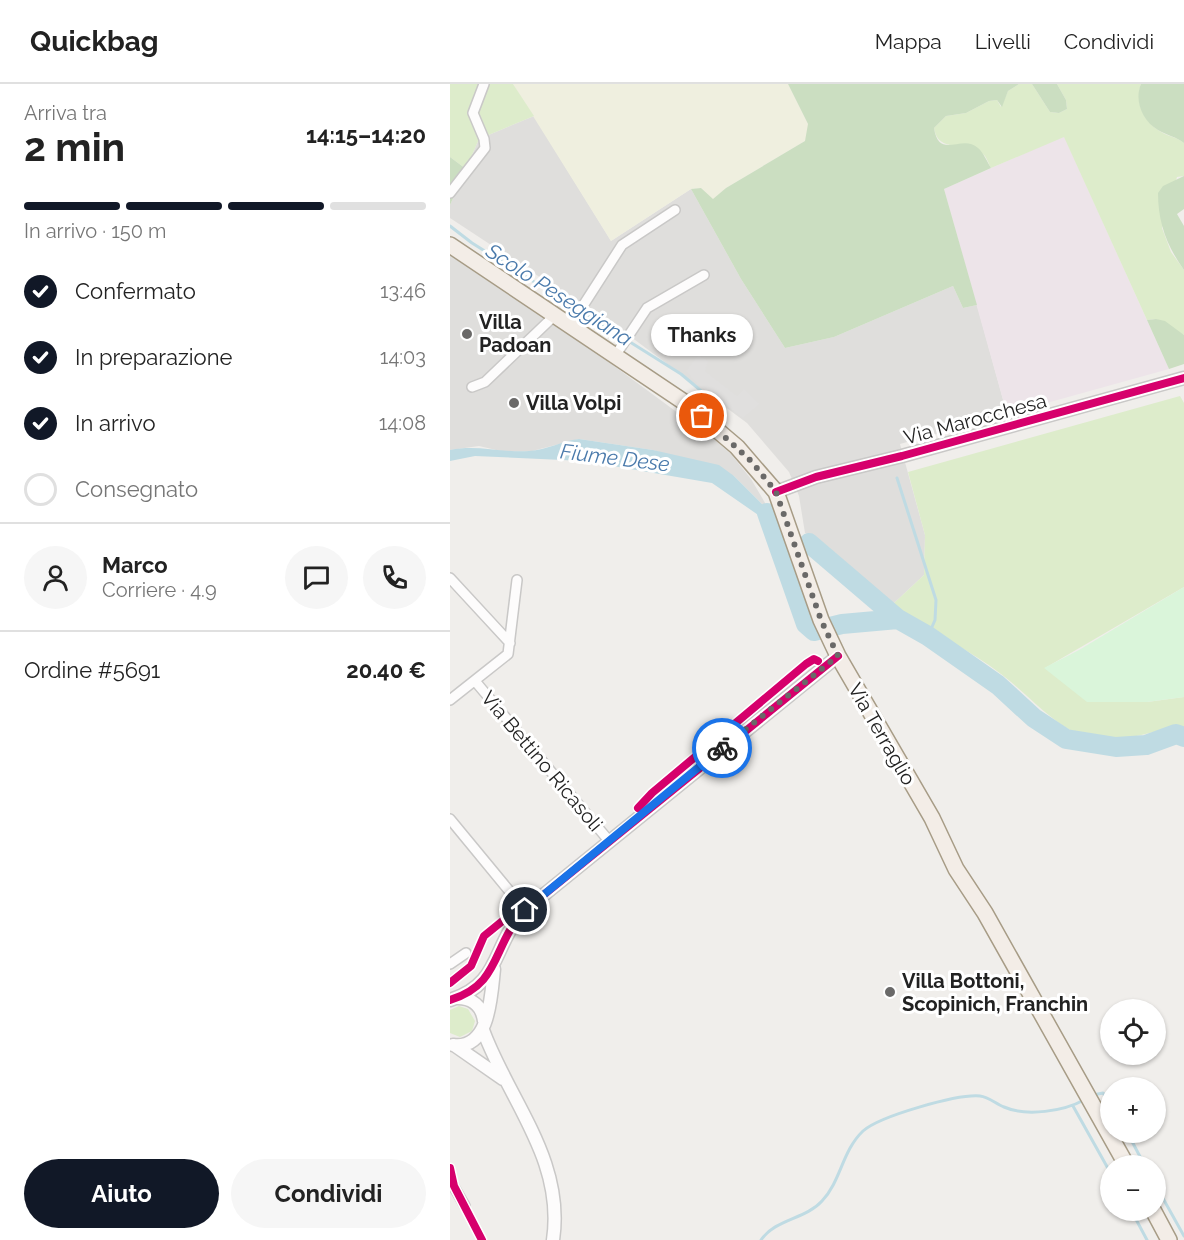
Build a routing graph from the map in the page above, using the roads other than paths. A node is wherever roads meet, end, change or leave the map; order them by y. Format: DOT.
graph roads {
  1 [pos="484,84"];
  2 [pos="450,193"];
  3 [pos="675,210"];
  4 [pos="450,245"];
  5 [pos="704,276"];
  6 [pos="555,316"];
  7 [pos="573,320"];
  8 [pos="619,350"];
  9 [pos="1184,378"];
  10 [pos="472,387"];
  11 [pos="776,492"];
  12 [pos="450,578"];
  13 [pos="517,580"];
  14 [pos="510,643"];
  15 [pos="838,656"];
  16 [pos="475,681"];
  17 [pos="450,700"];
  18 [pos="450,819"];
  19 [pos="610,842"];
  20 [pos="525,910"];
  21 [pos="466,953"];
  22 [pos="495,960"];
  23 [pos="450,964"];
  24 [pos="453,999"];
  25 [pos="484,1026"];
  26 [pos="452,1044"];
  27 [pos="505,1080"];
  28 [pos="1121,1155"];
  29 [pos="450,1180"];
  30 [pos="465,1206"];
  31 [pos="1159,1221"];
  32 [pos="553,1240"];
  33 [pos="1169,1240"];
  1 -- 2 [label="street"];
  3 -- 7 [label="street"];
  4 -- 6 [label="main road, Via Terraglio"];
  5 -- 8 [label="street"];
  6 -- 7 [label="main road, Via Terraglio"];
  6 -- 10 [label="street"];
  7 -- 8 [label="main road, Via Terraglio"];
  8 -- 11 [label="main road, Via Terraglio"];
  9 -- 11 [label="street, Via Marocchesa"];
  11 -- 15 [label="main road, Via Terraglio"];
  12 -- 14 [label="street"];
  13 -- 14 [label="street"];
  14 -- 16 [label="street"];
  15 -- 19 [label="street"];
  15 -- 28 [label="main road, Via Terraglio"];
  16 -- 17 [label="street"];
  16 -- 19 [label="street, Via Bettino Ricasoli"];
  18 -- 20 [label="street"];
  19 -- 20 [label="street"];
  20 -- 22 [label="street"];
  21 -- 23 [label="street"];
  22 -- 24 [label="street"];
  22 -- 25 [label="street"];
  24 -- 25 [label="street"];
  25 -- 26 [label="street"];
  25 -- 27 [label="street"];
  26 -- 27 [label="street"];
  27 -- 32 [label="street"];
  29 -- 30 [label="street"];
  31 -- 33 [label="main road"];
}
